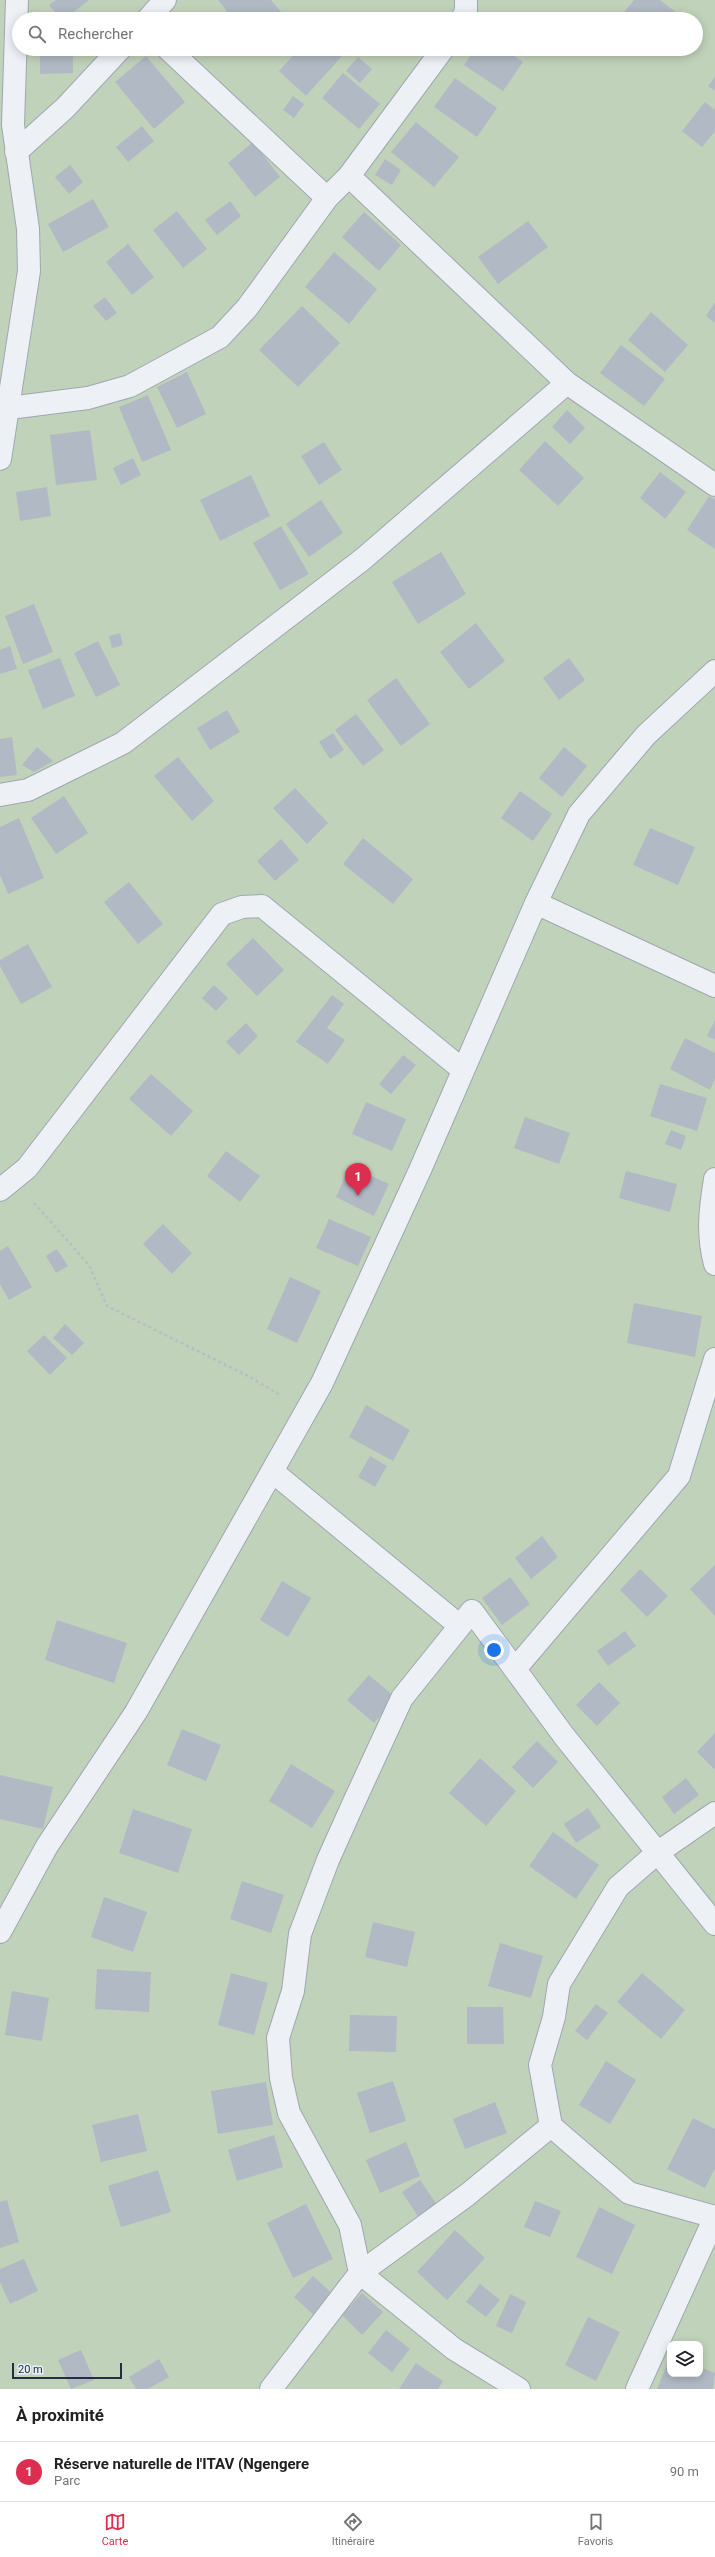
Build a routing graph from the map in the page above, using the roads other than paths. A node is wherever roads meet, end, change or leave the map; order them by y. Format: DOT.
graph roads {
  1 [pos="17,0"];
  2 [pos="166,0"];
  3 [pos="466,0"];
  4 [pos="16,12"];
  5 [pos="155,12"];
  6 [pos="466,12"];
  7 [pos="12,56"];
  8 [pos="113,56"];
  9 [pos="175,56"];
  10 [pos="437,56"];
  11 [pos="6,124"];
  12 [pos="16,152"];
  13 [pos="349,176"];
  14 [pos="327,198"];
  15 [pos="567,383"];
  16 [pos="9,408"];
  17 [pos="0,459"];
  18 [pos="715,485"];
  19 [pos="715,671"];
  20 [pos="0,795"];
  21 [pos="536,903"];
  22 [pos="715,986"];
  23 [pos="463,1070"];
  24 [pos="715,1179"];
  25 [pos="7,1185"];
  26 [pos="715,1264"];
  27 [pos="715,1359"];
  28 [pos="273,1472"];
  29 [pos="460,1626"];
  30 [pos="515,1670"];
  31 [pos="715,1813"];
  32 [pos="657,1853"];
  33 [pos="715,1924"];
  34 [pos="0,1932"];
  35 [pos="551,2126"];
  36 [pos="715,2217"];
  37 [pos="360,2273"];
  38 [pos="271,2389"];
  39 [pos="519,2389"];
  40 [pos="637,2389"];
  1 -- 4 [label="street"];
  2 -- 5 [label="street"];
  3 -- 6 [label="street"];
  7 -- 11 [label="street"];
  8 -- 12 [label="street"];
  9 -- 14 [label="street"];
  10 -- 13 [label="street"];
  11 -- 12 [label="street"];
  12 -- 16 [label="street"];
  13 -- 14 [label="street"];
  13 -- 15 [label="street"];
  14 -- 16 [label="street"];
  15 -- 18 [label="street"];
  15 -- 20 [label="street"];
  16 -- 17 [label="street"];
  19 -- 21 [label="street"];
  21 -- 22 [label="street"];
  21 -- 23 [label="street"];
  23 -- 25 [label="street"];
  23 -- 28 [label="street"];
  24 -- 26 [label="street"];
  27 -- 30 [label="street"];
  28 -- 29 [label="street"];
  28 -- 34 [label="street"];
  29 -- 30 [label="street"];
  29 -- 37 [label="street"];
  30 -- 32 [label="street"];
  31 -- 32 [label="street"];
  32 -- 33 [label="street"];
  32 -- 35 [label="street"];
  35 -- 36 [label="street"];
  35 -- 37 [label="street"];
  36 -- 40 [label="street"];
  37 -- 38 [label="street"];
  37 -- 39 [label="street"];
}
